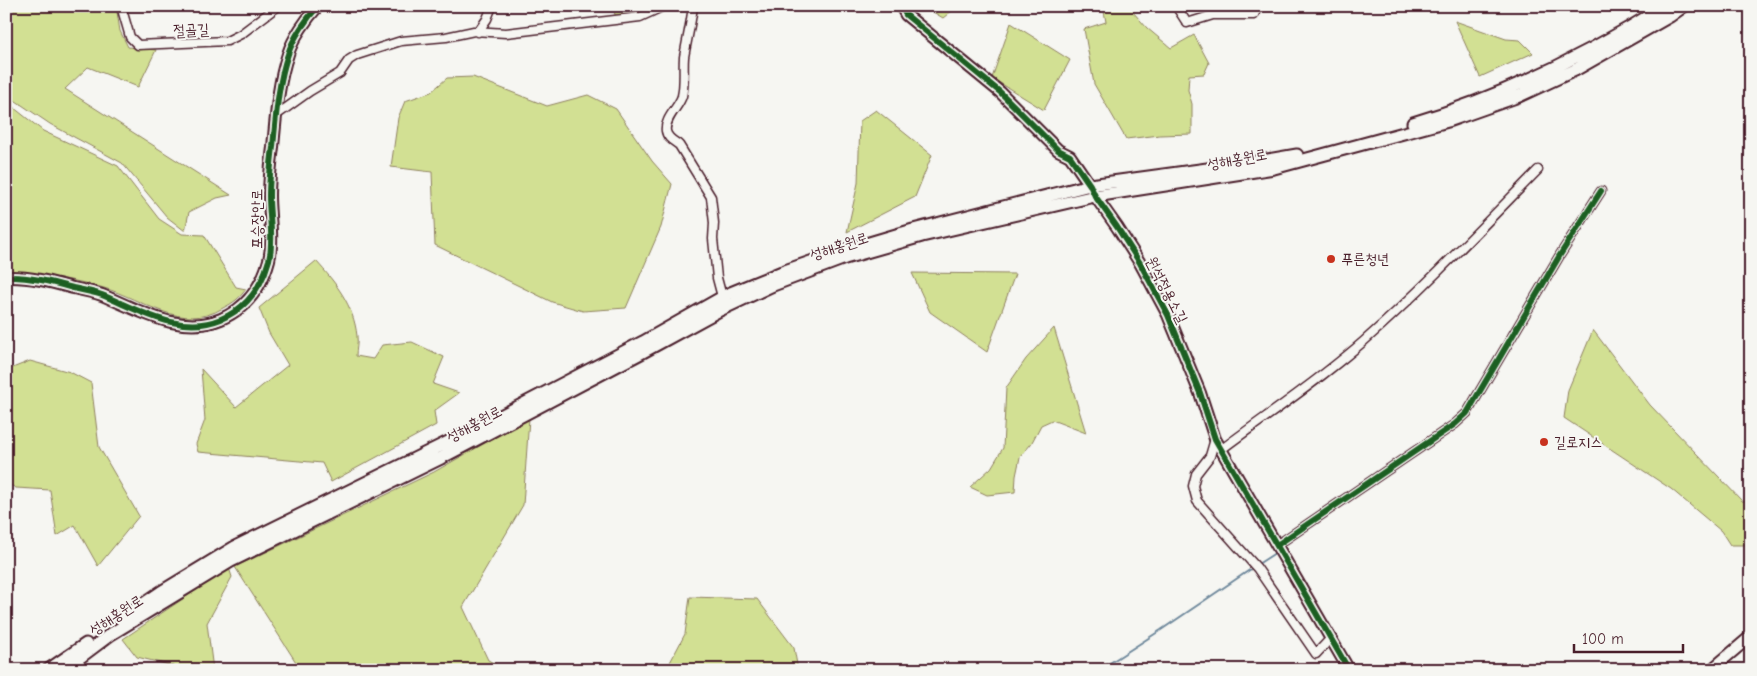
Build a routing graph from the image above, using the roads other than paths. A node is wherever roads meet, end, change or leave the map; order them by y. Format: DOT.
graph roads {
  1 [pos="121,6"];
  2 [pos="278,6"];
  3 [pos="318,6"];
  4 [pos="492,6"];
  5 [pos="664,6"];
  6 [pos="693,6"];
  7 [pos="901,6"];
  8 [pos="1176,6"];
  9 [pos="1258,6"];
  10 [pos="1665,6"];
  11 [pos="1684,6"];
  12 [pos="478,32"];
  13 [pos="276,116"];
  14 [pos="1538,170"];
  15 [pos="1090,185"];
  16 [pos="1601,191"];
  17 [pos="1095,196"];
  18 [pos="6,277"];
  19 [pos="721,293"];
  20 [pos="1215,439"];
  21 [pos="1222,449"];
  22 [pos="1278,545"];
  23 [pos="1751,636"];
  24 [pos="1331,638"];
  25 [pos="48,670"];
  26 [pos="63,670"];
  27 [pos="1348,670"];
  28 [pos="1710,670"];
  1 -- 2 [label="street, 절골길"];
  3 -- 13 [label="street, 포승장안로"];
  4 -- 12 [label="street"];
  5 -- 12 [label="street"];
  6 -- 19 [label="street"];
  7 -- 15 [label="street, 원석정용소길"];
  8 -- 9 [label="street"];
  10 -- 15 [label="main road, 성해홍원로"];
  11 -- 17 [label="main road, 성해홍원로"];
  12 -- 13 [label="street"];
  13 -- 18 [label="street, 포승장안로"];
  14 -- 21 [label="street"];
  15 -- 17 [label="street, 원석정용소길"];
  15 -- 25 [label="main road, 성해홍원로"];
  16 -- 22 [label="street"];
  17 -- 20 [label="street, 원석정용소길"];
  17 -- 26 [label="main road, 성해홍원로"];
  20 -- 21 [label="street, 원석정용소길"];
  20 -- 24 [label="street"];
  21 -- 22 [label="street, 원석정용소길"];
  22 -- 24 [label="street, 원석정용소길"];
  23 -- 28 [label="street"];
  24 -- 27 [label="street, 원석정용소길"];
}
